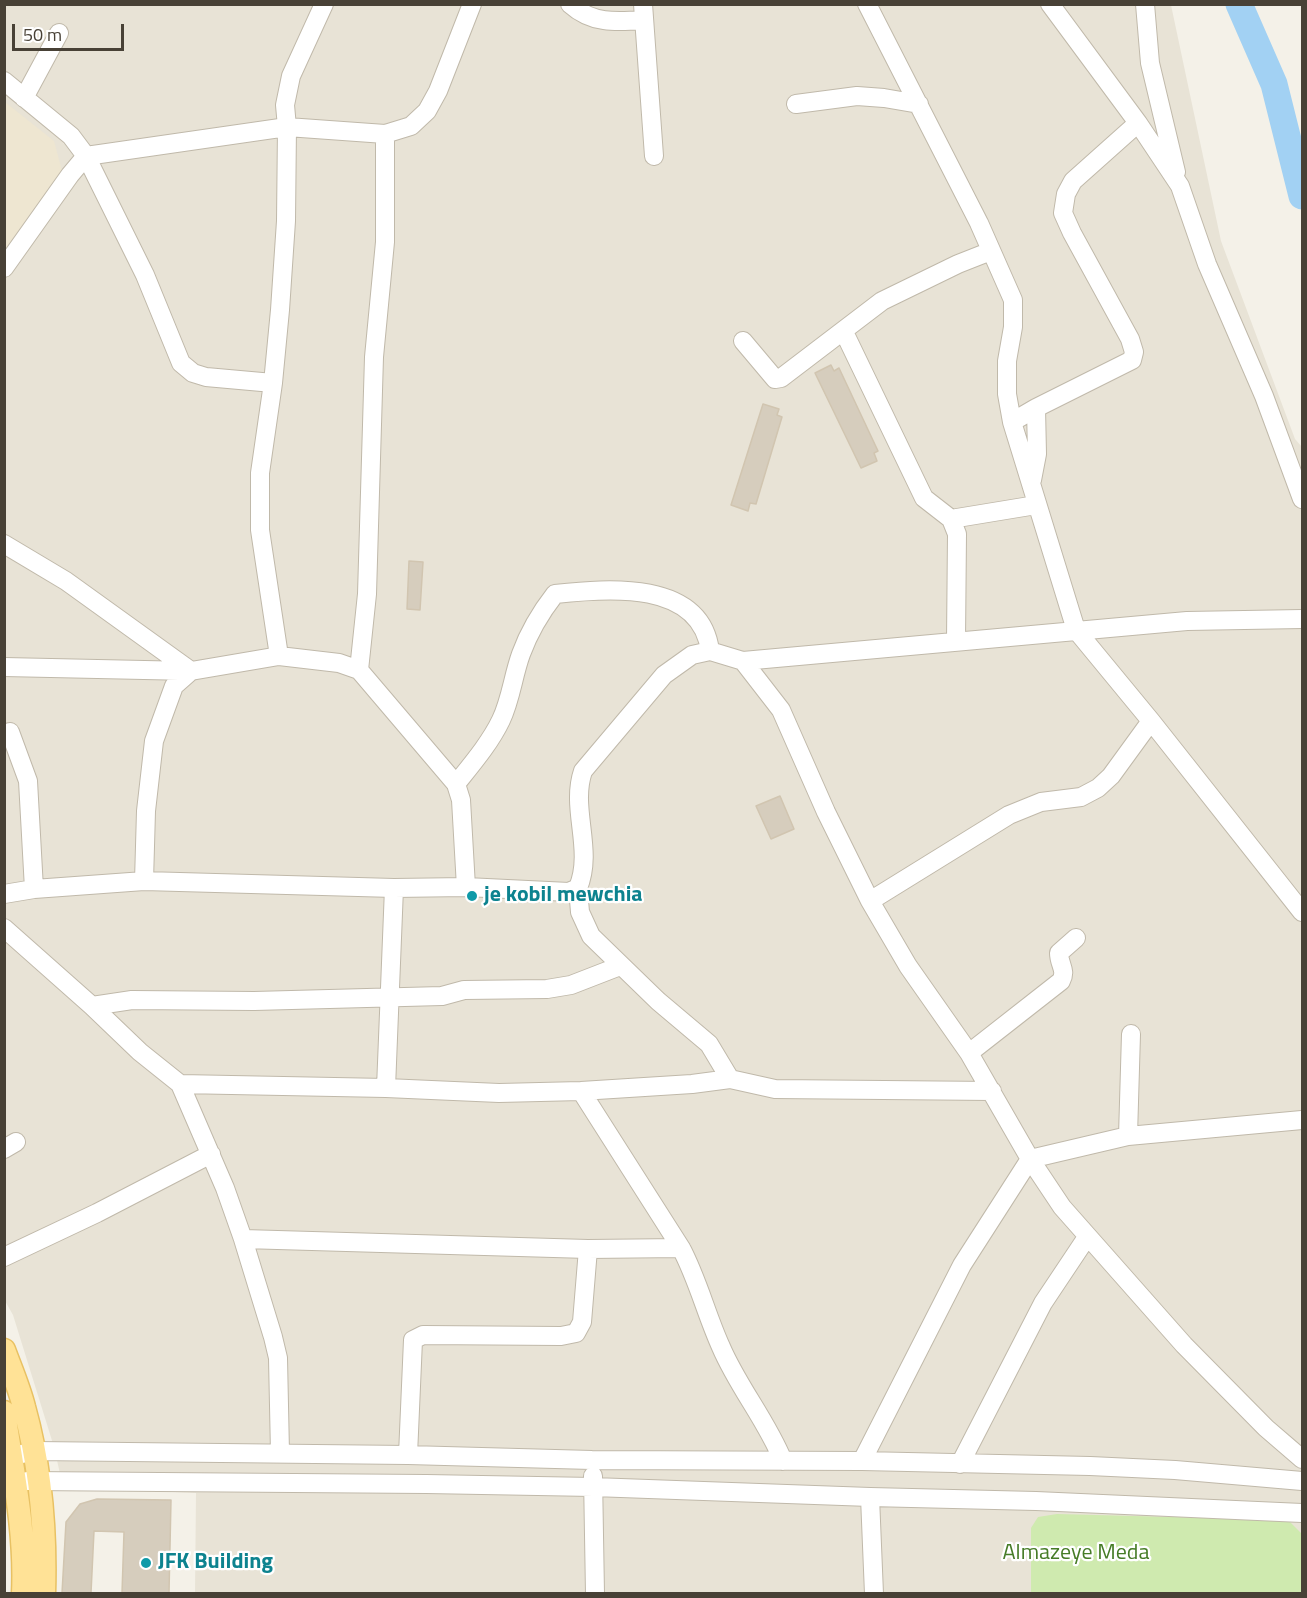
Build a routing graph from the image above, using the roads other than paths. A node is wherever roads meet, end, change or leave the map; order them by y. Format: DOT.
graph roads {
  1 [pos="324,4"];
  2 [pos="472,4"];
  3 [pos="570,4"];
  4 [pos="867,4"];
  5 [pos="1050,4"];
  6 [pos="1144,4"];
  7 [pos="643,12"];
  8 [pos="59,33"];
  9 [pos="4,81"];
  10 [pos="24,98"];
  11 [pos="796,104"];
  12 [pos="919,104"];
  13 [pos="1138,123"];
  14 [pos="287,127"];
  15 [pos="386,134"];
  16 [pos="86,156"];
  17 [pos="654,156"];
  18 [pos="1180,186"];
  19 [pos="991,251"];
  20 [pos="4,268"];
  21 [pos="844,332"];
  22 [pos="743,340"];
  23 [pos="273,383"];
  24 [pos="1036,408"];
  25 [pos="1012,422"];
  26 [pos="1032,483"];
  27 [pos="1302,499"];
  28 [pos="1036,505"];
  29 [pos="951,519"];
  30 [pos="4,544"];
  31 [pos="1302,619"];
  32 [pos="1076,630"];
  33 [pos="956,640"];
  34 [pos="710,651"];
  35 [pos="279,656"];
  36 [pos="743,660"];
  37 [pos="4,667"];
  38 [pos="359,670"];
  39 [pos="191,671"];
  40 [pos="1151,721"];
  41 [pos="10,732"];
  42 [pos="456,784"];
  43 [pos="144,881"];
  44 [pos="466,887"];
  45 [pos="394,888"];
  46 [pos="578,888"];
  47 [pos="34,889"];
  48 [pos="4,894"];
  49 [pos="870,901"];
  50 [pos="1302,912"];
  51 [pos="4,928"];
  52 [pos="1076,938"];
  53 [pos="620,966"];
  54 [pos="388,997"];
  55 [pos="92,1006"];
  56 [pos="1131,1034"];
  57 [pos="969,1053"];
  58 [pos="730,1079"];
  59 [pos="180,1084"];
  60 [pos="386,1088"];
  61 [pos="580,1091"];
  62 [pos="992,1091"];
  63 [pos="1302,1120"];
  64 [pos="1128,1136"];
  65 [pos="211,1154"];
  66 [pos="1030,1159"];
  67 [pos="1087,1237"];
  68 [pos="243,1239"];
  69 [pos="681,1248"];
  70 [pos="588,1249"];
  71 [pos="4,1257"];
  72 [pos="4,1350"];
  73 [pos="4,1412"];
  74 [pos="35,1451"];
  75 [pos="280,1453"];
  76 [pos="408,1455"];
  77 [pos="8,1458"];
  78 [pos="1302,1459"];
  79 [pos="592,1460"];
  80 [pos="783,1461"];
  81 [pos="862,1461"];
  82 [pos="960,1464"];
  83 [pos="1302,1480"];
  84 [pos="10,1481"];
  85 [pos="40,1482"];
  86 [pos="593,1487"];
  87 [pos="870,1497"];
  88 [pos="1302,1513"];
  89 [pos="23,1593"];
  90 [pos="44,1593"];
  91 [pos="595,1593"];
  92 [pos="874,1593"];
  1 -- 14 [label="street"];
  2 -- 15 [label="street"];
  3 -- 7 [label="street"];
  4 -- 12 [label="street"];
  5 -- 13 [label="street"];
  6 -- 18 [label="street"];
  7 -- 17 [label="street"];
  8 -- 10 [label="street"];
  9 -- 10 [label="street"];
  10 -- 16 [label="street"];
  11 -- 12 [label="street"];
  12 -- 19 [label="street"];
  13 -- 18 [label="street"];
  13 -- 24 [label="street"];
  14 -- 15 [label="street"];
  14 -- 16 [label="street"];
  14 -- 23 [label="street"];
  15 -- 38 [label="street"];
  16 -- 20 [label="street"];
  16 -- 23 [label="street"];
  18 -- 27 [label="street"];
  19 -- 21 [label="street"];
  19 -- 25 [label="street"];
  21 -- 22 [label="street"];
  21 -- 29 [label="street"];
  23 -- 35 [label="street"];
  24 -- 25 [label="street"];
  24 -- 26 [label="street"];
  25 -- 26 [label="street"];
  26 -- 28 [label="street"];
  28 -- 29 [label="street"];
  28 -- 32 [label="street"];
  29 -- 33 [label="street"];
  30 -- 39 [label="street"];
  31 -- 32 [label="street"];
  32 -- 33 [label="street"];
  32 -- 40 [label="street"];
  33 -- 36 [label="street"];
  34 -- 36 [label="street"];
  34 -- 42 [label="street"];
  34 -- 46 [label="street"];
  35 -- 38 [label="street"];
  35 -- 39 [label="street"];
  36 -- 49 [label="street"];
  37 -- 39 [label="street"];
  38 -- 42 [label="street"];
  39 -- 43 [label="street"];
  40 -- 49 [label="street"];
  40 -- 50 [label="street"];
  41 -- 47 [label="street"];
  42 -- 44 [label="street"];
  43 -- 45 [label="street"];
  43 -- 47 [label="street"];
  44 -- 45 [label="street"];
  44 -- 46 [label="street"];
  45 -- 54 [label="street"];
  46 -- 53 [label="street"];
  47 -- 48 [label="street"];
  49 -- 57 [label="street"];
  51 -- 55 [label="street"];
  52 -- 57 [label="street"];
  53 -- 54 [label="street"];
  53 -- 58 [label="street"];
  54 -- 55 [label="street"];
  54 -- 60 [label="street"];
  55 -- 59 [label="street"];
  56 -- 64 [label="street"];
  57 -- 62 [label="street"];
  58 -- 61 [label="street"];
  58 -- 62 [label="street"];
  59 -- 60 [label="street"];
  59 -- 65 [label="street"];
  60 -- 61 [label="street"];
  61 -- 69 [label="street"];
  62 -- 66 [label="street"];
  63 -- 64 [label="street"];
  64 -- 66 [label="street"];
  65 -- 68 [label="street"];
  65 -- 71 [label="street"];
  66 -- 67 [label="street"];
  66 -- 81 [label="street"];
  67 -- 78 [label="street"];
  67 -- 82 [label="street"];
  68 -- 70 [label="street"];
  68 -- 75 [label="street"];
  69 -- 70 [label="street"];
  69 -- 80 [label="street"];
  70 -- 76 [label="street"];
  72 -- 74 [label="main road"];
  73 -- 77 [label="main road"];
  74 -- 75 [label="street"];
  74 -- 77 [label="street"];
  74 -- 85 [label="main road"];
  75 -- 76 [label="street"];
  76 -- 79 [label="street"];
  77 -- 84 [label="main road"];
  79 -- 80 [label="street"];
  79 -- 86 [label="street"];
  80 -- 81 [label="street"];
  81 -- 82 [label="street"];
  82 -- 83 [label="street"];
  84 -- 85 [label="street"];
  84 -- 89 [label="main road"];
  85 -- 86 [label="street"];
  85 -- 90 [label="main road"];
  86 -- 87 [label="street"];
  86 -- 91 [label="street"];
  87 -- 88 [label="street"];
  87 -- 92 [label="street"];
}
